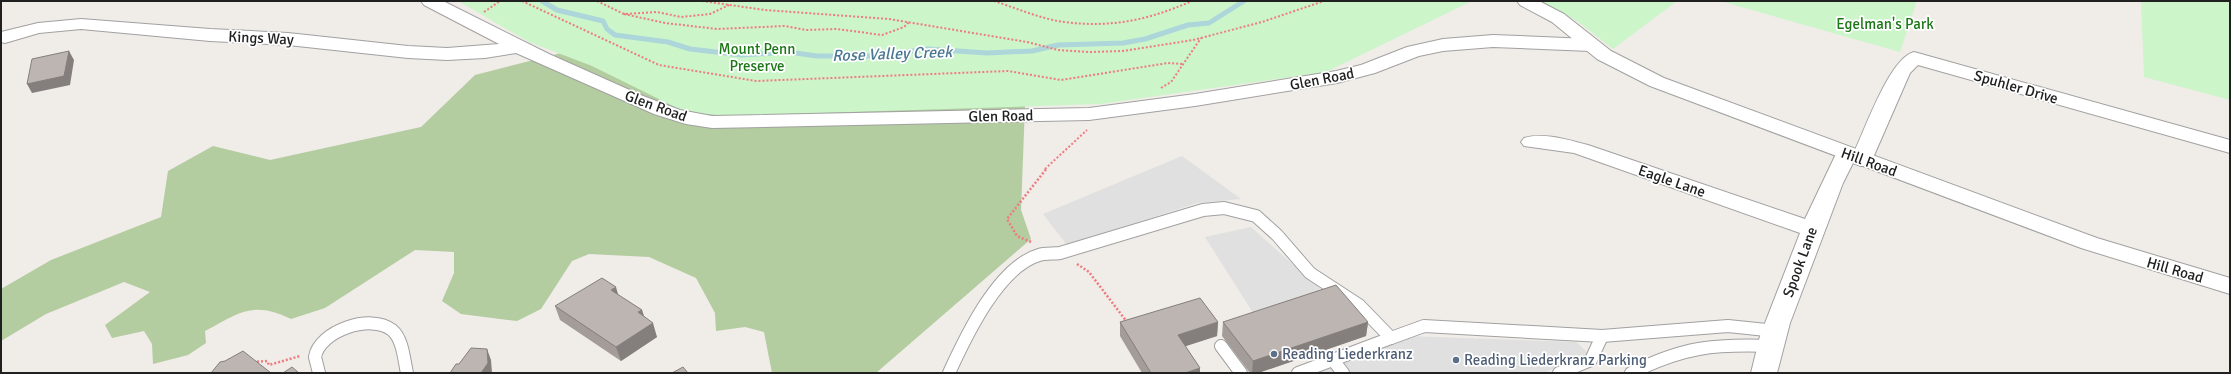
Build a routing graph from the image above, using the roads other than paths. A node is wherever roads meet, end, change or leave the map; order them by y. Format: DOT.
graph roads {
  1 [pos="430,1"];
  2 [pos="1526,1"];
  3 [pos="5,36"];
  4 [pos="1590,45"];
  5 [pos="518,47"];
  6 [pos="1531,142"];
  7 [pos="2230,147"];
  8 [pos="1854,157"];
  9 [pos="1812,229"];
  10 [pos="2230,286"];
  11 [pos="1602,336"];
  12 [pos="1391,338"];
  13 [pos="1774,339"];
  14 [pos="1221,346"];
  15 [pos="1333,360"];
  16 [pos="319,373"];
  17 [pos="407,373"];
  18 [pos="949,373"];
  19 [pos="1241,373"];
  20 [pos="1298,373"];
  21 [pos="1344,373"];
  22 [pos="1559,373"];
  23 [pos="1631,373"];
  24 [pos="1764,373"];
  1 -- 5 [label="street, Glen Road"];
  2 -- 4 [label="street, Hill Road"];
  3 -- 5 [label="street, Kings Way"];
  4 -- 5 [label="street, Glen Road"];
  4 -- 8 [label="street, Hill Road"];
  6 -- 9 [label="street, Eagle Lane"];
  7 -- 8 [label="street, Spuhler Drive"];
  8 -- 9 [label="street, Spook Lane"];
  8 -- 10 [label="street, Hill Road"];
  9 -- 13 [label="street, Spook Lane"];
  11 -- 12 [label="lane"];
  11 -- 13 [label="lane"];
  11 -- 22 [label="lane"];
  12 -- 15 [label="lane"];
  12 -- 18 [label="lane"];
  13 -- 23 [label="lane"];
  13 -- 24 [label="street, Spook Lane"];
  14 -- 19 [label="lane"];
  15 -- 20 [label="lane"];
  15 -- 21 [label="lane"];
  16 -- 17 [label="lane"];
}
